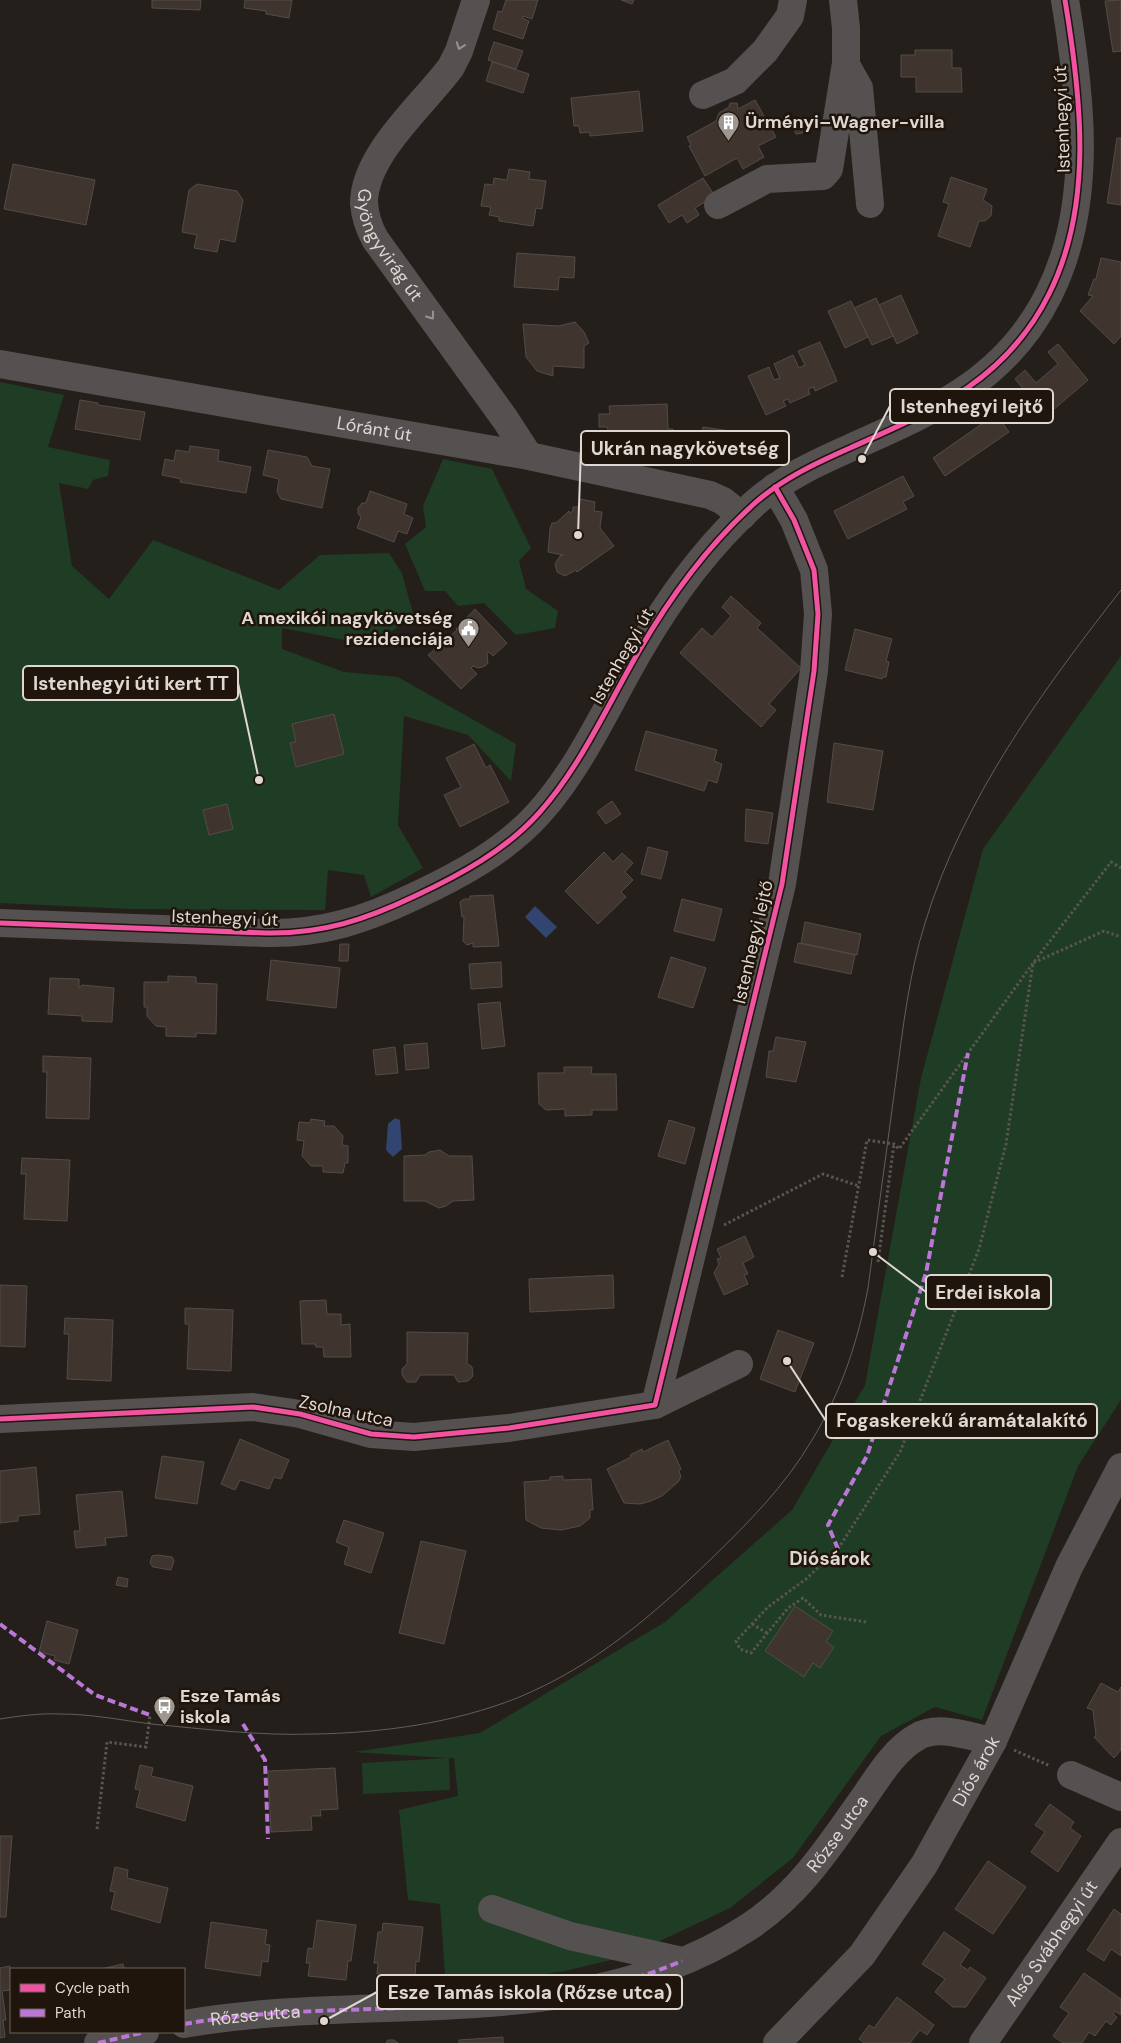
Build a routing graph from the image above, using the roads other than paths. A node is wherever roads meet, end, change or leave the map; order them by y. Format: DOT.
graph roads {
  1 [pos="476,0"];
  2 [pos="793,0"];
  3 [pos="843,0"];
  4 [pos="1064,0"];
  5 [pos="846,63"];
  6 [pos="703,95"];
  7 [pos="870,204"];
  8 [pos="718,205"];
  9 [pos="0,364"];
  10 [pos="529,456"];
  11 [pos="775,487"];
  12 [pos="742,516"];
  13 [pos="0,923"];
  14 [pos="739,1364"];
  15 [pos="655,1405"];
  16 [pos="0,1419"];
  17 [pos="1121,1467"];
  18 [pos="993,1741"];
  19 [pos="1071,1775"];
  20 [pos="1121,1797"];
  21 [pos="1121,1842"];
  22 [pos="492,1909"];
  23 [pos="682,1961"];
  24 [pos="185,2024"];
  25 [pos="141,2033"];
  26 [pos="98,2043"];
  27 [pos="777,2043"];
  28 [pos="983,2043"];
  1 -- 10 [label="street, Gyöngyvirág út, one-way"];
  2 -- 6 [label="street"];
  3 -- 5 [label="street"];
  4 -- 11 [label="street, Istenhegyi út"];
  5 -- 7 [label="street"];
  5 -- 8 [label="street"];
  9 -- 10 [label="street, Lóránt út"];
  10 -- 12 [label="street, Lóránt út"];
  11 -- 12 [label="street, Istenhegyi út"];
  11 -- 15 [label="street, Istenhegyi lejtő"];
  12 -- 13 [label="street, Istenhegyi út"];
  14 -- 15 [label="street, Zsolna utca"];
  15 -- 16 [label="street, Zsolna utca"];
  17 -- 18 [label="street, Diós árok"];
  18 -- 23 [label="street, Rőzse utca"];
  18 -- 27 [label="street, Diós árok"];
  19 -- 20 [label="street"];
  21 -- 28 [label="street, Alsó Svábhegyi út"];
  22 -- 23 [label="street"];
  23 -- 24 [label="street, Rőzse utca"];
  25 -- 26 [label="street"];
}
